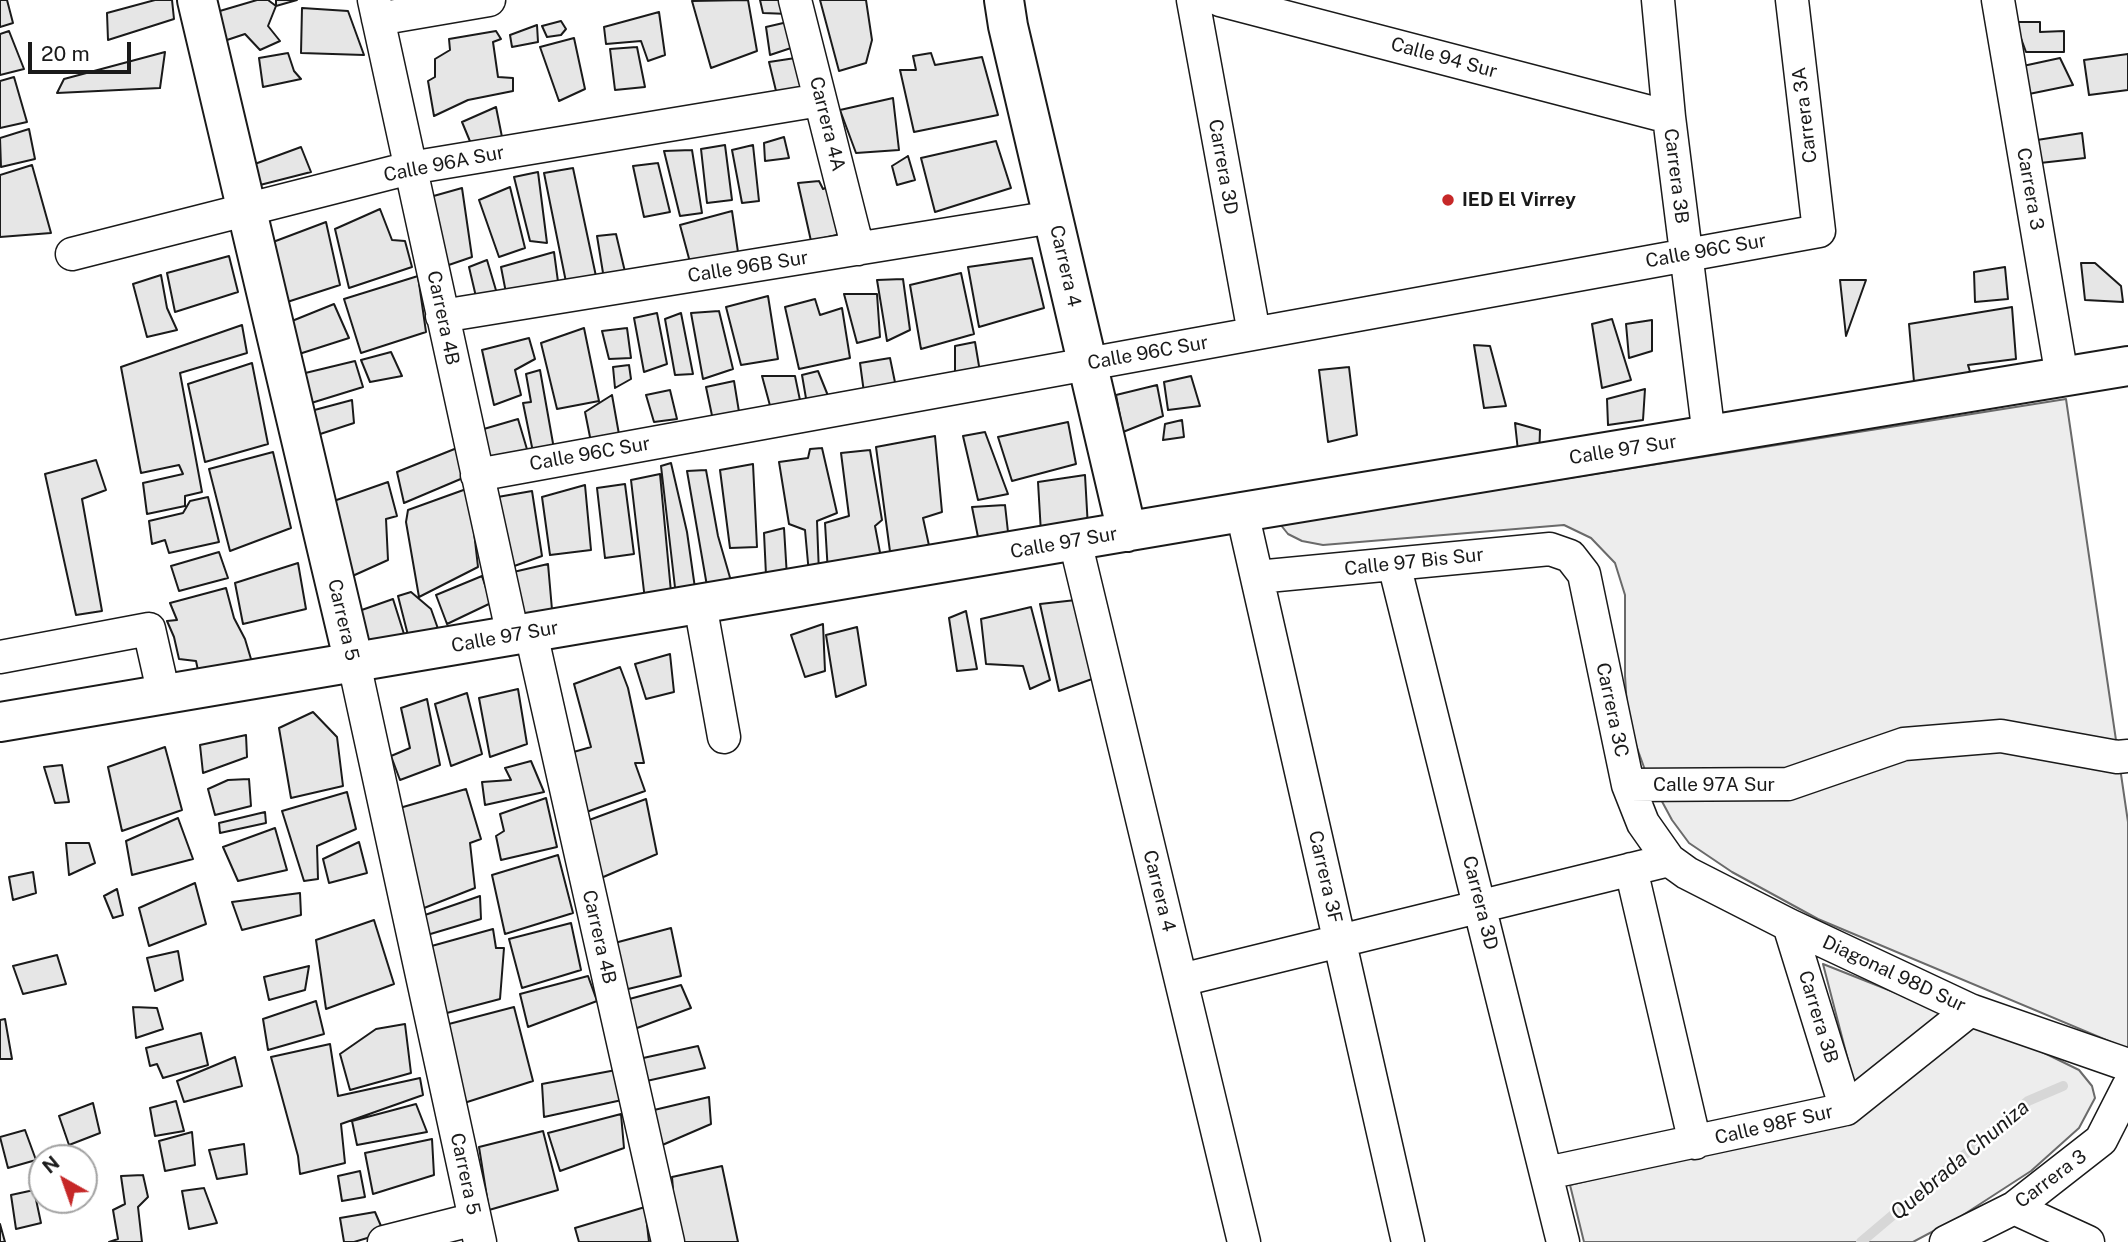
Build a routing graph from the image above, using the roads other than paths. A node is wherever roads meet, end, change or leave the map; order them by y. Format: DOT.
graph roads {
  1 [pos="197,0"];
  2 [pos="489,0"];
  3 [pos="795,0"];
  4 [pos="1004,0"];
  5 [pos="1193,0"];
  6 [pos="1220,0"];
  7 [pos="1658,0"];
  8 [pos="1792,0"];
  9 [pos="1997,0"];
  10 [pos="376,9"];
  11 [pos="820,100"];
  12 [pos="1669,117"];
  13 [pos="410,168"];
  14 [pos="247,209"];
  15 [pos="1053,217"];
  16 [pos="1819,230"];
  17 [pos="858,249"];
  18 [pos="72,254"];
  19 [pos="1686,255"];
  20 [pos="442,316"];
  21 [pos="1254,333"];
  22 [pos="1088,364"];
  23 [pos="2128,366"];
  24 [pos="2062,377"];
  25 [pos="1709,436"];
  26 [pos="477,475"];
  27 [pos="1242,512"];
  28 [pos="1127,532"];
  29 [pos="1075,541"];
  30 [pos="1570,556"];
  31 [pos="1394,564"];
  32 [pos="1257,577"];
  33 [pos="700,604"];
  34 [pos="522,634"];
  35 [pos="0,657"];
  36 [pos="354,663"];
  37 [pos="164,695"];
  38 [pos="0,722"];
  39 [pos="724,737"];
  40 [pos="2128,755"];
  41 [pos="1628,785"];
  42 [pos="1669,860"];
  43 [pos="1631,869"];
  44 [pos="1481,906"];
  45 [pos="1789,925"];
  46 [pos="1340,941"];
  47 [pos="1181,980"];
  48 [pos="1970,1010"];
  49 [pos="2120,1055"];
  50 [pos="2128,1087"];
  51 [pos="1846,1109"];
  52 [pos="1695,1143"];
  53 [pos="1546,1173"];
  54 [pos="2014,1208"];
  55 [pos="478,1231"];
  56 [pos="1961,1239"];
  57 [pos="384,1242"];
  58 [pos="668,1242"];
  59 [pos="1244,1242"];
  60 [pos="1408,1242"];
  61 [pos="1563,1242"];
  62 [pos="2088,1242"];
  1 -- 14 [label="street, Carrera 5"];
  2 -- 10 [label="street"];
  3 -- 11 [label="street, Carrera 4A"];
  4 -- 15 [label="street, Carrera 4"];
  5 -- 21 [label="street, Carrera 3D"];
  6 -- 12 [label="street, Calle 94 Sur"];
  7 -- 12 [label="street, Carrera 3B"];
  8 -- 16 [label="street, Carrera 3A"];
  9 -- 24 [label="street, Carrera 3"];
  10 -- 13 [label="street, Carrera 4B"];
  11 -- 13 [label="street, Calle 96A Sur"];
  11 -- 17 [label="street, Carrera 4A"];
  12 -- 19 [label="street, Carrera 3B"];
  13 -- 14 [label="street, Calle 96A Sur"];
  13 -- 20 [label="street, Carrera 4B"];
  14 -- 18 [label="street, Calle 96A Sur"];
  14 -- 36 [label="street, Carrera 5"];
  15 -- 17 [label="street, Calle 96B Sur"];
  15 -- 22 [label="street, Carrera 4"];
  16 -- 19 [label="street, Calle 96C Sur"];
  17 -- 20 [label="street, Calle 96B Sur"];
  19 -- 21 [label="street, Calle 96C Sur"];
  19 -- 25 [label="street, Carrera 3B"];
  20 -- 26 [label="street, Carrera 4B"];
  21 -- 22 [label="street, Calle 96C Sur"];
  22 -- 26 [label="street, Calle 96C Sur"];
  22 -- 28 [label="street, Carrera 4"];
  23 -- 24 [label="street, Calle 97 Sur"];
  24 -- 25 [label="street, Calle 97 Sur"];
  25 -- 27 [label="street, Calle 97 Sur"];
  26 -- 34 [label="street, Carrera 4B"];
  27 -- 28 [label="street, Calle 97 Sur"];
  27 -- 32 [label="street, Carrera 3F"];
  28 -- 29 [label="street, Calle 97 Sur"];
  29 -- 33 [label="street, Calle 97 Sur"];
  29 -- 47 [label="street, Carrera 4"];
  30 -- 31 [label="street, Calle 97 Bis Sur"];
  30 -- 41 [label="street, Carrera 3C"];
  31 -- 32 [label="street, Calle 97 Bis Sur"];
  31 -- 44 [label="street, Carrera 3D"];
  32 -- 46 [label="street, Carrera 3F"];
  33 -- 34 [label="street, Calle 97 Sur"];
  33 -- 39 [label="street"];
  34 -- 36 [label="street, Calle 97 Sur"];
  34 -- 58 [label="street, Carrera 4B"];
  35 -- 37 [label="street"];
  36 -- 37 [label="street, Calle 97 Sur"];
  36 -- 55 [label="street, Carrera 5"];
  37 -- 38 [label="street, Calle 97 Sur"];
  40 -- 41 [label="street, Calle 97A Sur"];
  41 -- 42 [label="street, Carrera 3C"];
  42 -- 43 [label="street"];
  42 -- 45 [label="street, Diagonal 98D Sur"];
  43 -- 44 [label="street"];
  43 -- 52 [label="street"];
  44 -- 46 [label="street"];
  44 -- 53 [label="street, Carrera 3D"];
  45 -- 48 [label="street, Diagonal 98D Sur"];
  45 -- 51 [label="street, Carrera 3B"];
  46 -- 47 [label="street"];
  46 -- 60 [label="street, Carrera 3F"];
  47 -- 59 [label="street, Carrera 4"];
  48 -- 49 [label="street, Diagonal 98D Sur"];
  48 -- 51 [label="street, Calle 98F Sur"];
  50 -- 54 [label="street, Carrera 3"];
  51 -- 52 [label="street, Calle 98F Sur"];
  52 -- 53 [label="street, Calle 98F Sur"];
  53 -- 61 [label="street, Carrera 3D"];
  54 -- 56 [label="street, Carrera 3"];
  54 -- 62 [label="street"];
  55 -- 57 [label="street"];
}
